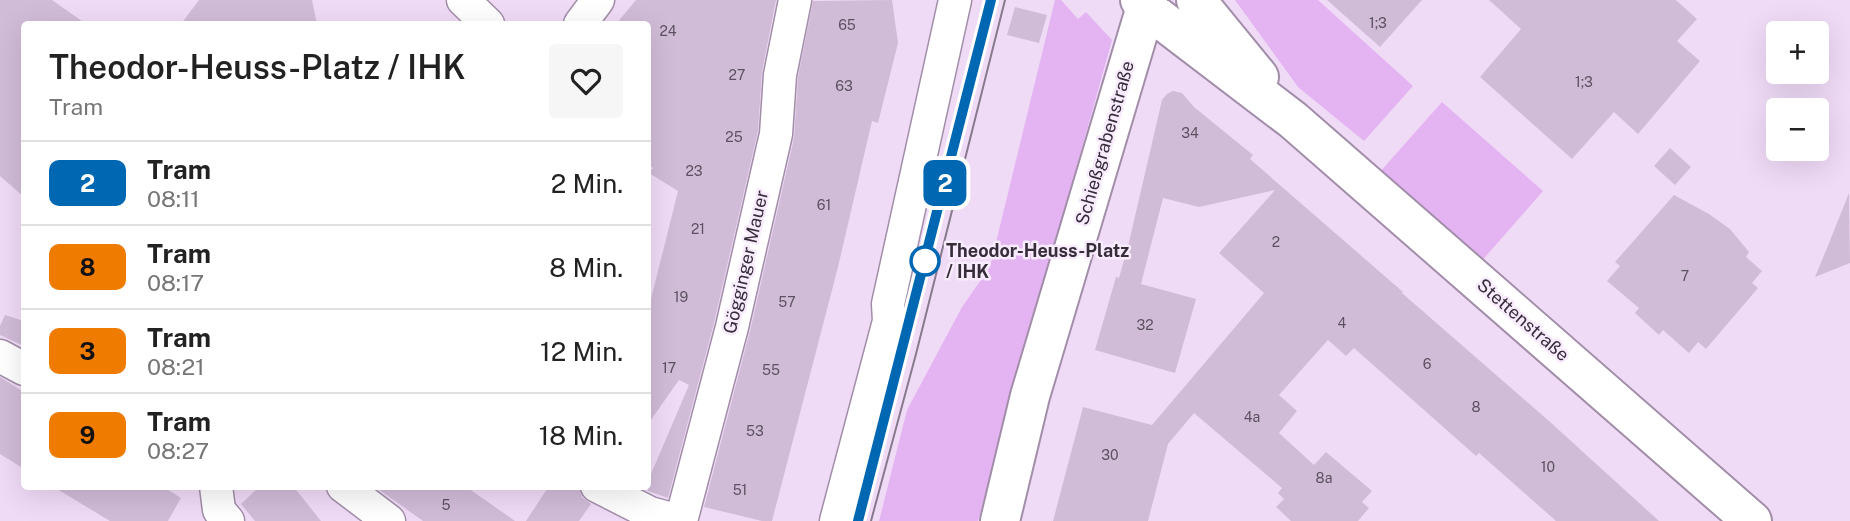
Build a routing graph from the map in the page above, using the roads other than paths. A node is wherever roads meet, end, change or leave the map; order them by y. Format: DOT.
graph roads {
  1 [pos="463,0"];
  2 [pos="598,0"];
  3 [pos="795,0"];
  4 [pos="955,0"];
  5 [pos="1196,0"];
  6 [pos="1144,3"];
  7 [pos="485,21"];
  8 [pos="582,21"];
  9 [pos="1293,120"];
  10 [pos="0,356"];
  11 [pos="21,367"];
  12 [pos="216,490"];
  13 [pos="348,490"];
  14 [pos="605,490"];
  15 [pos="228,521"];
  16 [pos="389,521"];
  17 [pos="680,521"];
  18 [pos="836,521"];
  19 [pos="1000,521"];
  20 [pos="1752,521"];
  1 -- 7 [label="street"];
  2 -- 8 [label="street"];
  3 -- 17 [label="street, Gögginger Mauer"];
  4 -- 18 [label="street"];
  5 -- 9 [label="street, Stettenstraße"];
  6 -- 9 [label="street, Stettenstraße"];
  6 -- 19 [label="street, Schießgrabenstraße"];
  9 -- 20 [label="street, Stettenstraße"];
  10 -- 11 [label="street"];
  12 -- 15 [label="street"];
  13 -- 16 [label="street"];
  14 -- 17 [label="street"];
}
